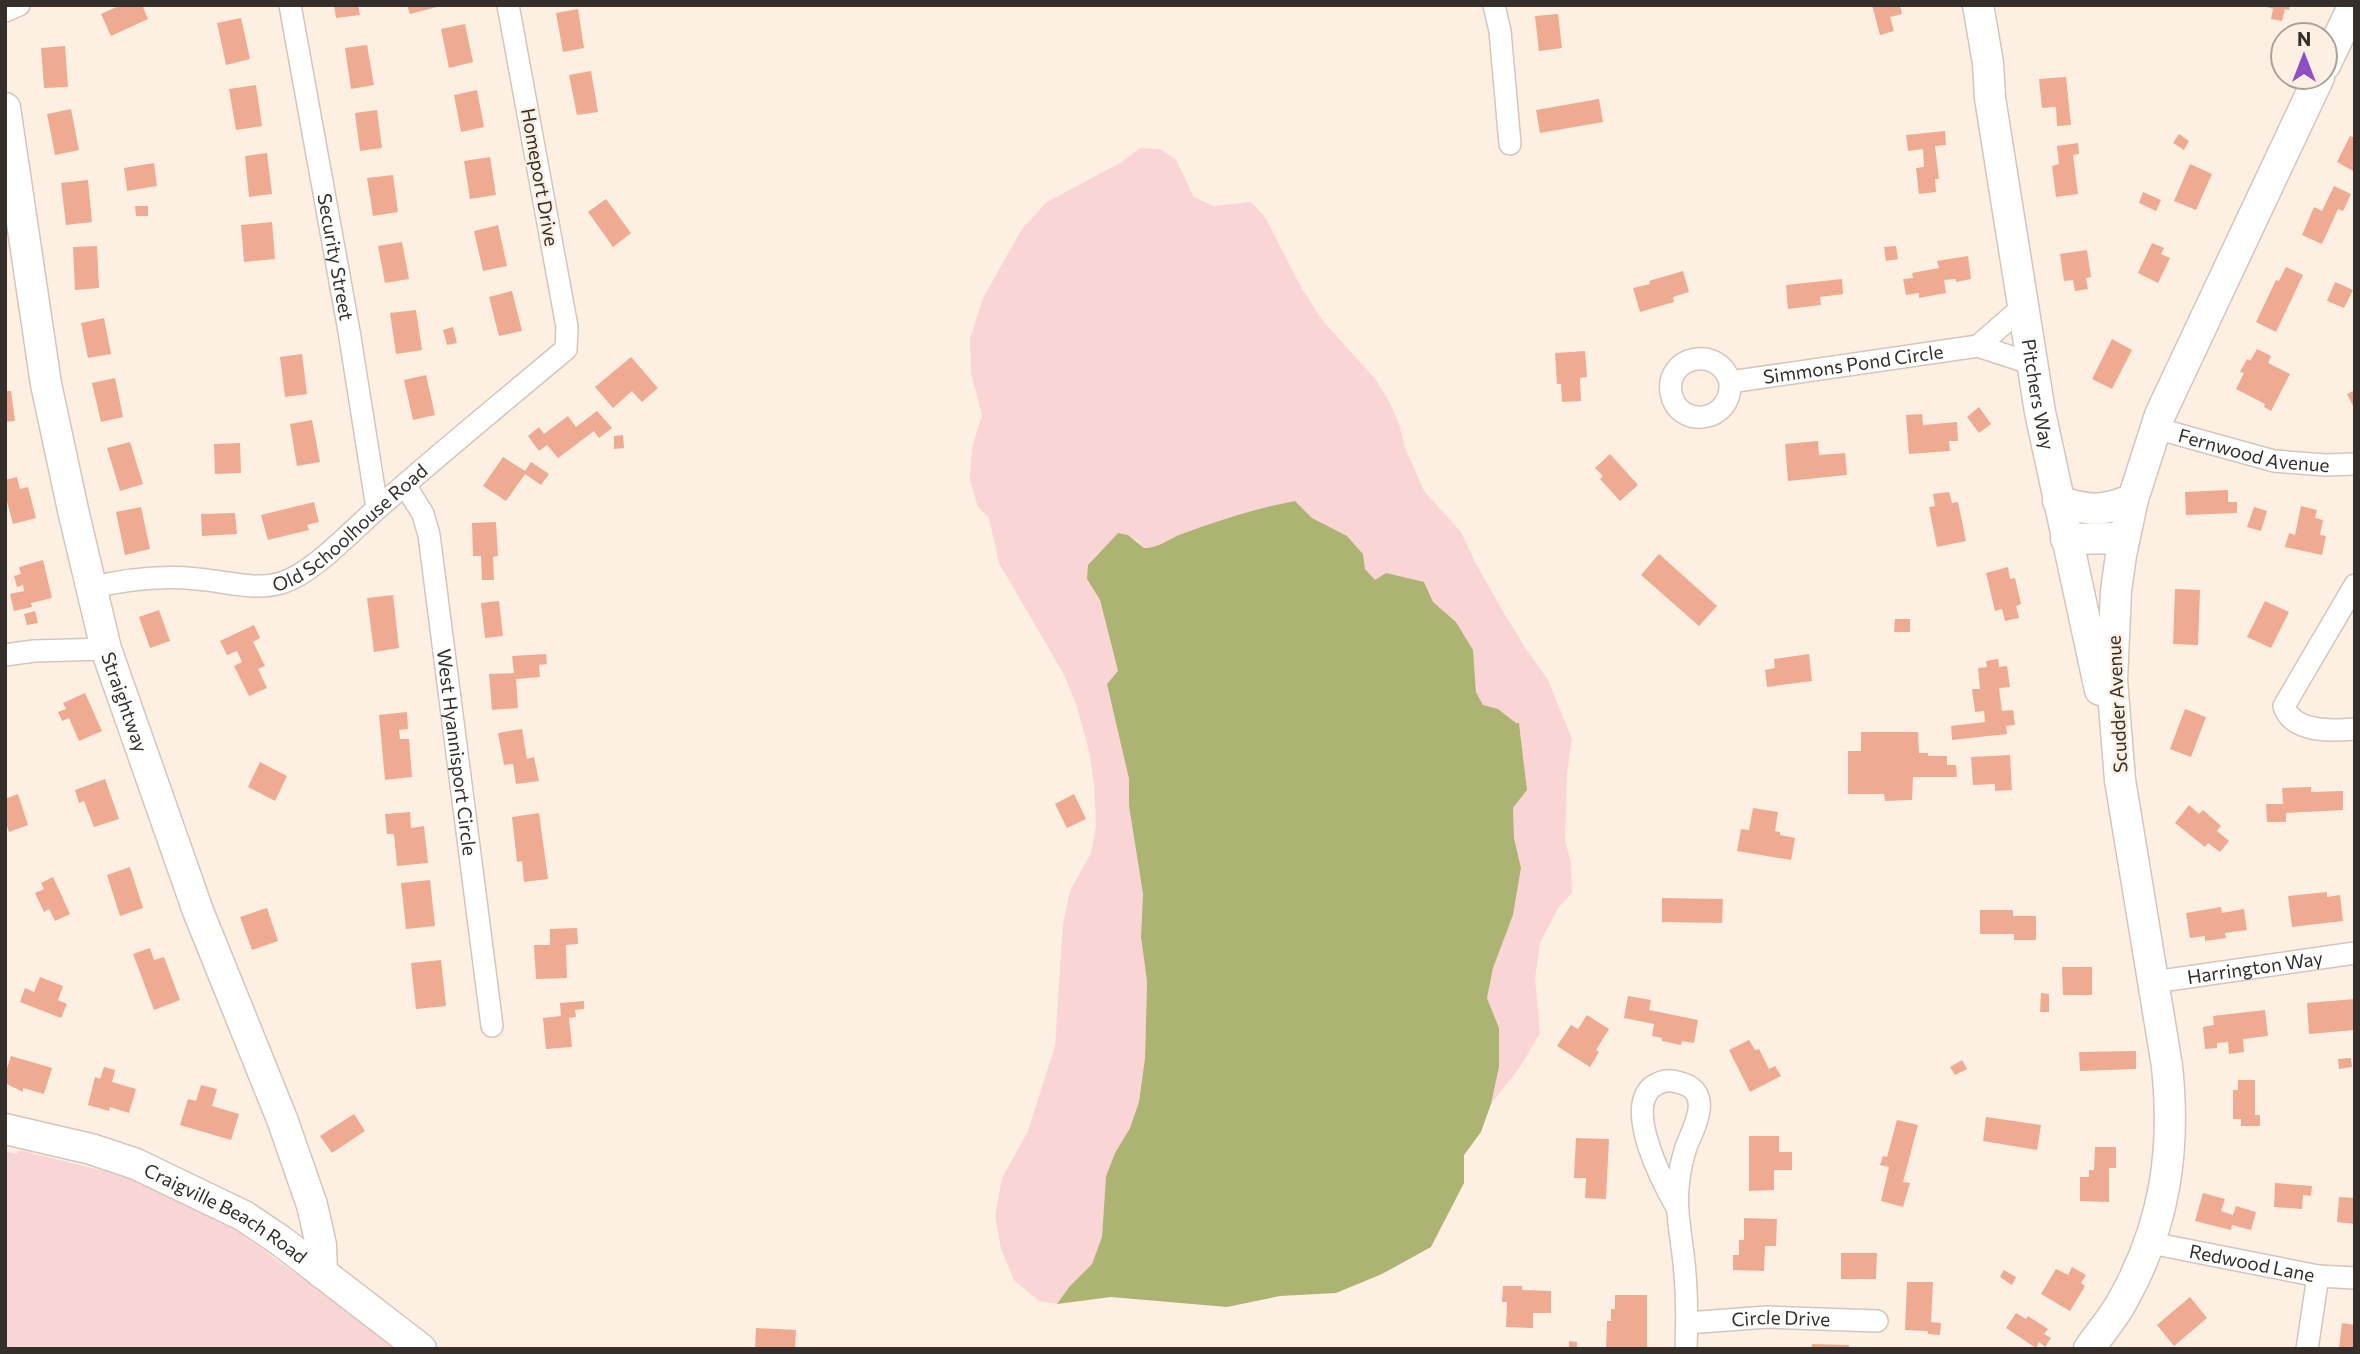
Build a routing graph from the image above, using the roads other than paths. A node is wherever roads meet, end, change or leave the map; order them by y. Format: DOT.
graph roads {
  1 [pos="19,5"];
  2 [pos="290,5"];
  3 [pos="508,5"];
  4 [pos="1494,5"];
  5 [pos="1978,5"];
  6 [pos="2354,5"];
  7 [pos="5,11"];
  8 [pos="2339,36"];
  9 [pos="2312,91"];
  10 [pos="5,108"];
  11 [pos="1510,144"];
  12 [pos="2024,306"];
  13 [pos="1978,346"];
  14 [pos="566,349"];
  15 [pos="2033,364"];
  16 [pos="1730,383"];
  17 [pos="2155,428"];
  18 [pos="2355,464"];
  19 [pos="405,485"];
  20 [pos="2133,499"];
  21 [pos="2058,501"];
  22 [pos="377,508"];
  23 [pos="2124,538"];
  24 [pos="2066,539"];
  25 [pos="2355,585"];
  26 [pos="91,588"];
  27 [pos="106,649"];
  28 [pos="5,655"];
  29 [pos="2355,729"];
  30 [pos="2120,780"];
  31 [pos="2355,953"];
  32 [pos="2154,982"];
  33 [pos="492,1026"];
  34 [pos="5,1129"];
  35 [pos="1676,1206"];
  36 [pos="2151,1243"];
  37 [pos="322,1273"];
  38 [pos="2318,1276"];
  39 [pos="2355,1278"];
  40 [pos="1877,1321"];
  41 [pos="1687,1323"];
  42 [pos="421,1349"];
  43 [pos="1686,1349"];
  44 [pos="2089,1349"];
  45 [pos="2307,1349"];
  1 -- 7 [label="street"];
  2 -- 22 [label="street, Security Street"];
  3 -- 14 [label="street, Homeport Drive"];
  4 -- 11 [label="street"];
  5 -- 12 [label="main road, Pitchers Way"];
  6 -- 8 [label="main road"];
  9 -- 17 [label="main road, Scudder Avenue"];
  10 -- 26 [label="main road, Straightway"];
  12 -- 13 [label="street"];
  12 -- 15 [label="main road, Pitchers Way"];
  13 -- 15 [label="street, Simmons Pond Circle"];
  13 -- 16 [label="street, Simmons Pond Circle"];
  14 -- 19 [label="street, Old Schoolhouse Road"];
  15 -- 21 [label="main road, Pitchers Way"];
  17 -- 18 [label="street, Fernwood Avenue"];
  17 -- 20 [label="main road, Scudder Avenue"];
  19 -- 22 [label="street, Old Schoolhouse Road"];
  19 -- 33 [label="street, West Hyannisport Circle"];
  20 -- 21 [label="main road"];
  20 -- 23 [label="main road, Scudder Avenue"];
  21 -- 24 [label="main road, Pitchers Way"];
  22 -- 26 [label="street, Old Schoolhouse Road"];
  23 -- 24 [label="main road"];
  23 -- 30 [label="main road, Scudder Avenue"];
  24 -- 30 [label="main road, Pitchers Way"];
  25 -- 29 [label="street"];
  26 -- 27 [label="main road, Straightway"];
  27 -- 28 [label="street"];
  27 -- 37 [label="main road, Straightway"];
  30 -- 32 [label="main road, Scudder Avenue"];
  31 -- 32 [label="street, Harrington Way"];
  32 -- 36 [label="main road, Scudder Avenue"];
  34 -- 37 [label="main road, Craigville Beach Road"];
  35 -- 35 [label="street"];
  35 -- 41 [label="street"];
  36 -- 38 [label="street, Redwood Lane"];
  36 -- 44 [label="main road, Scudder Avenue"];
  37 -- 42 [label="main road, Craigville Beach Road"];
  38 -- 39 [label="street, Redwood Lane"];
  38 -- 45 [label="street"];
  40 -- 41 [label="street, Circle Drive"];
  41 -- 43 [label="street"];
}
